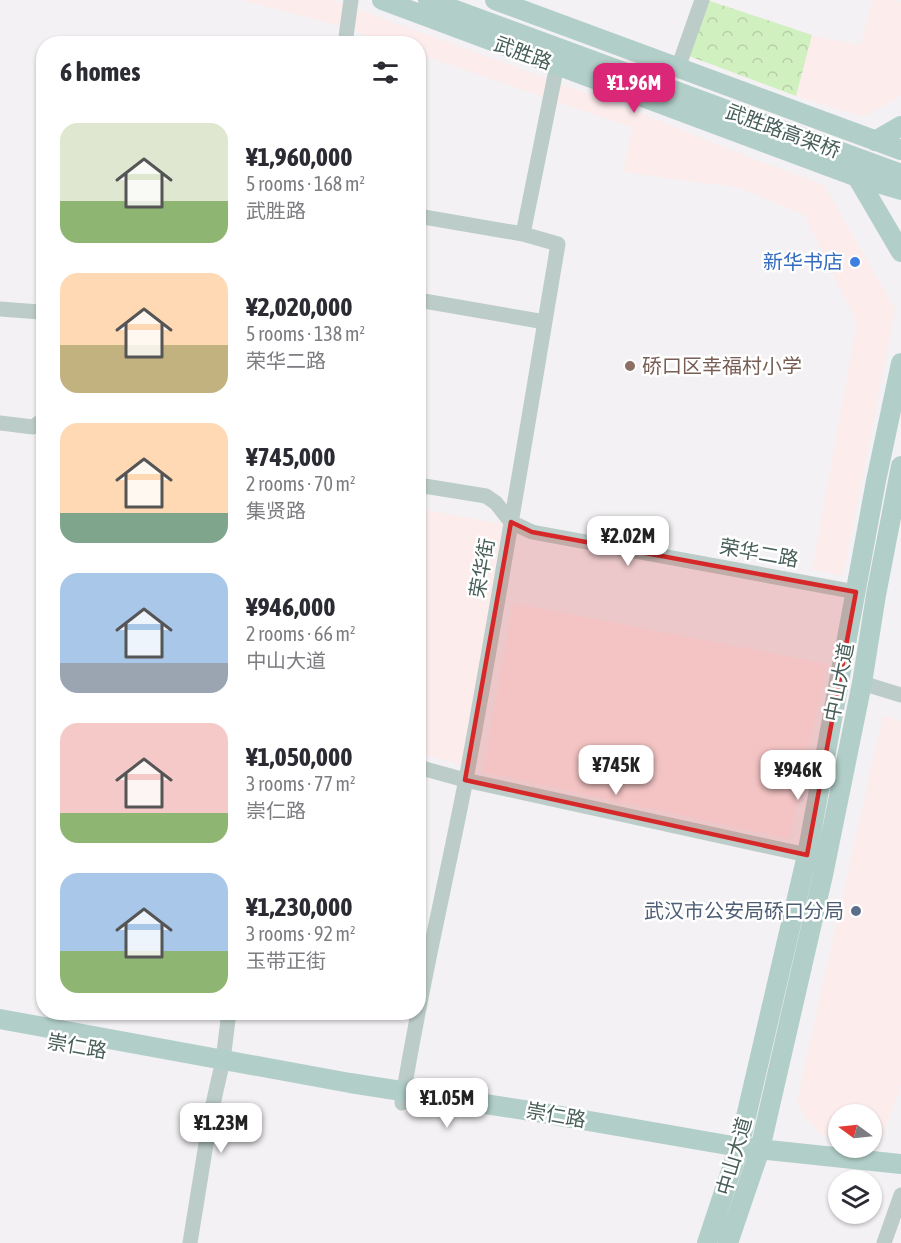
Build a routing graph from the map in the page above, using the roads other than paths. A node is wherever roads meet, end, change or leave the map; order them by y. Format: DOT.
graph roads {
  1 [pos="351,0"];
  2 [pos="382,0"];
  3 [pos="428,0"];
  4 [pos="465,0"];
  5 [pos="495,0"];
  6 [pos="702,0"];
  7 [pos="346,36"];
  8 [pos="556,65"];
  9 [pos="678,68"];
  10 [pos="901,126"];
  11 [pos="875,141"];
  12 [pos="901,150"];
  13 [pos="901,162"];
  14 [pos="901,174"];
  15 [pos="857,177"];
  16 [pos="901,190"];
  17 [pos="426,217"];
  18 [pos="523,234"];
  19 [pos="901,252"];
  20 [pos="426,301"];
  21 [pos="0,309"];
  22 [pos="36,312"];
  23 [pos="545,322"];
  24 [pos="901,363"];
  25 [pos="0,423"];
  26 [pos="36,425"];
  27 [pos="901,466"];
  28 [pos="426,486"];
  29 [pos="511,522"];
  30 [pos="856,592"];
  31 [pos="862,684"];
  32 [pos="901,695"];
  33 [pos="426,769"];
  34 [pos="465,780"];
  35 [pos="807,855"];
  36 [pos="426,979"];
  37 [pos="0,1019"];
  38 [pos="228,1020"];
  39 [pos="418,1020"];
  40 [pos="0,1032"];
  41 [pos="222,1066"];
  42 [pos="403,1097"];
  43 [pos="737,1152"];
  44 [pos="758,1155"];
  45 [pos="901,1164"];
  46 [pos="901,1176"];
  47 [pos="901,1196"];
  48 [pos="190,1243"];
  49 [pos="707,1243"];
  50 [pos="728,1243"];
  51 [pos="884,1243"];
  1 -- 7 [label="street"];
  2 -- 8 [label="main road, 武胜路"];
  3 -- 14 [label="main road, 武胜路高架桥"];
  4 -- 13 [label="main road, 武胜路高架桥"];
  5 -- 9 [label="main road, 武胜路"];
  6 -- 9 [label="street"];
  8 -- 15 [label="main road, 武胜路"];
  8 -- 18 [label="street"];
  9 -- 11 [label="main road, 武胜路"];
  10 -- 11 [label="main road"];
  11 -- 12 [label="main road, 武胜路"];
  15 -- 16 [label="main road, 武胜路"];
  15 -- 19 [label="main road"];
  17 -- 18 [label="street"];
  18 -- 23 [label="street, 荣华街"];
  20 -- 23 [label="street"];
  21 -- 22 [label="street"];
  23 -- 29 [label="street, 荣华街"];
  24 -- 30 [label="main road, 中山大道"];
  25 -- 26 [label="street"];
  27 -- 31 [label="main road, 中山大道"];
  28 -- 29 [label="street, 荣华二路"];
  29 -- 30 [label="street, 荣华二路"];
  29 -- 34 [label="street, 荣华街"];
  30 -- 35 [label="main road, 中山大道"];
  31 -- 32 [label="street"];
  31 -- 44 [label="main road, 中山大道"];
  33 -- 34 [label="street"];
  34 -- 35 [label="street"];
  34 -- 36 [label="street, 荣华街"];
  35 -- 43 [label="main road, 中山大道"];
  37 -- 41 [label="main road, 崇仁路"];
  38 -- 41 [label="street"];
  39 -- 42 [label="street, 荣华街"];
  40 -- 41 [label="main road, 崇仁路"];
  41 -- 42 [label="main road, 崇仁路"];
  41 -- 48 [label="street"];
  42 -- 43 [label="main road, 崇仁路"];
  43 -- 44 [label="main road, 崇仁路"];
  43 -- 49 [label="main road, 中山大道"];
  44 -- 45 [label="main road, 崇仁路"];
  44 -- 46 [label="main road, 崇仁路"];
  44 -- 50 [label="main road, 中山大道"];
  47 -- 51 [label="street"];
}
